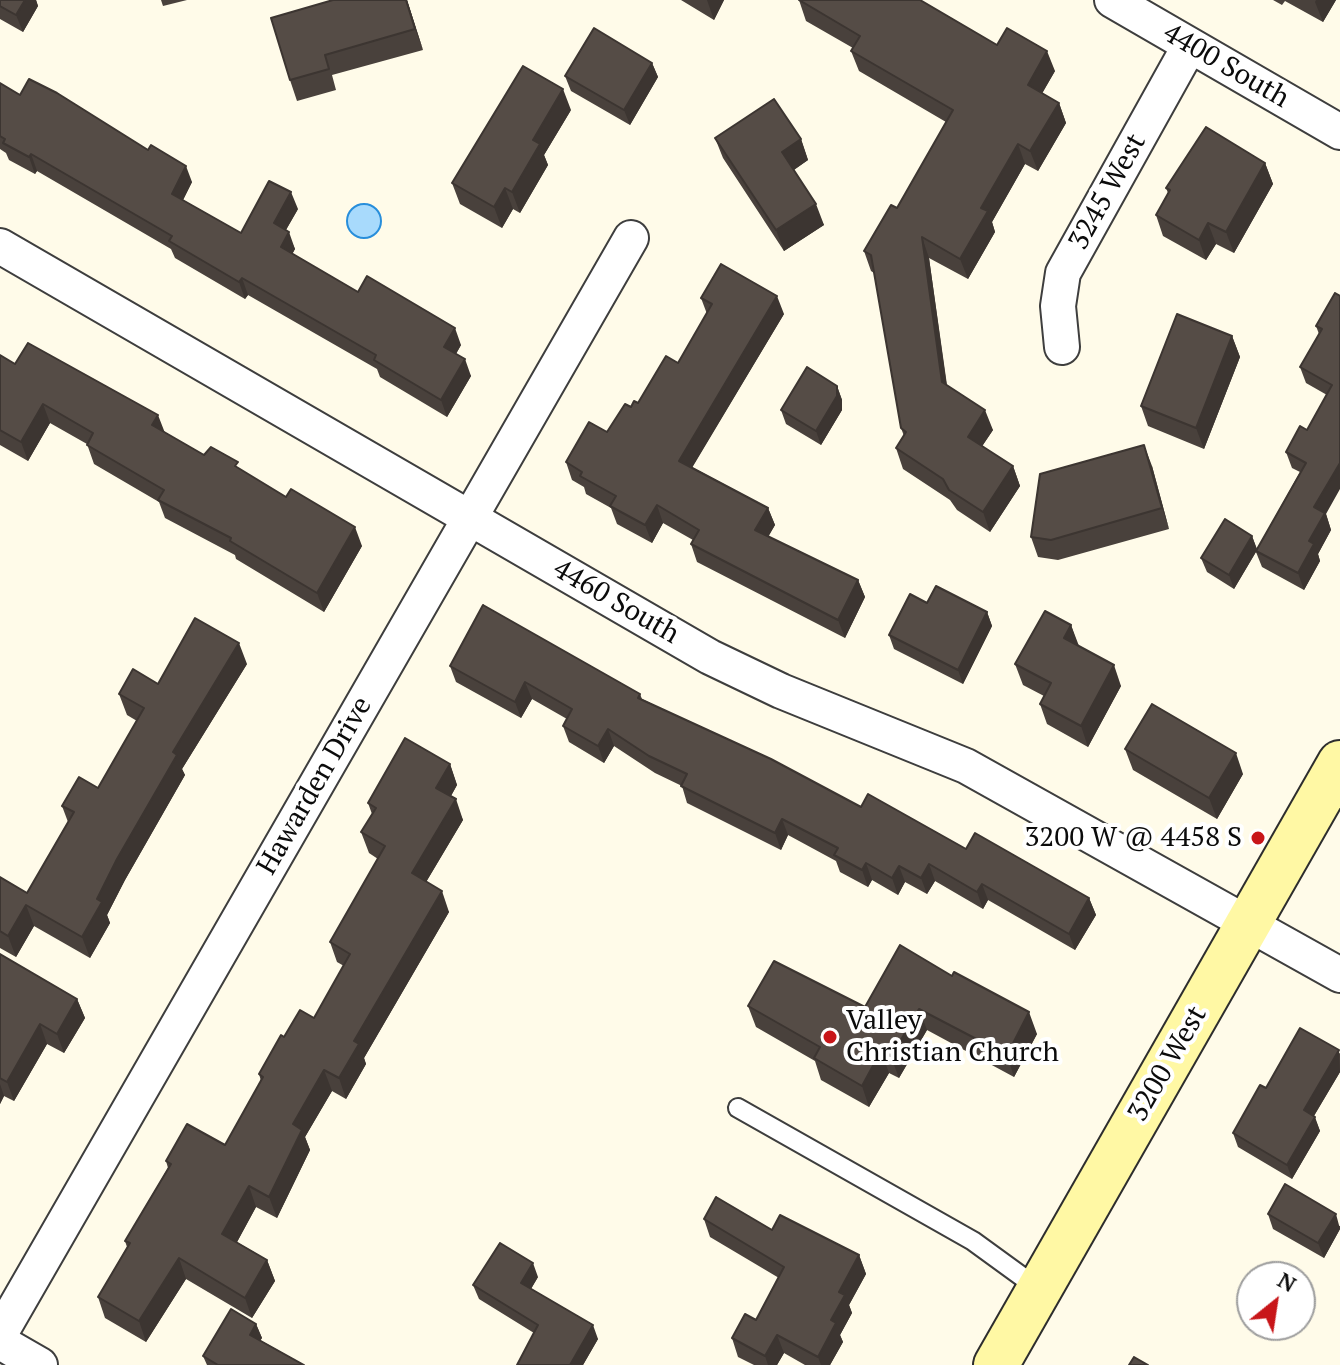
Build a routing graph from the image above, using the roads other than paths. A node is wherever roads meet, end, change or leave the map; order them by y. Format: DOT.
graph roads {
  1 [pos="1112,0"];
  2 [pos="1190,45"];
  3 [pos="1340,132"];
  4 [pos="631,238"];
  5 [pos="0,246"];
  6 [pos="1062,347"];
  7 [pos="470,517"];
  8 [pos="1340,763"];
  9 [pos="1248,925"];
  10 [pos="1340,975"];
  11 [pos="738,1108"];
  12 [pos="1039,1289"];
  13 [pos="0,1334"];
  14 [pos="0,1342"];
  15 [pos="40,1365"];
  16 [pos="996,1365"];
  1 -- 2 [label="street, 4400 South"];
  2 -- 3 [label="street, 4400 South"];
  2 -- 6 [label="street, 3245 West"];
  4 -- 7 [label="street, Hawarden Drive"];
  5 -- 7 [label="street, 4460 South"];
  7 -- 9 [label="street, 4460 South"];
  7 -- 13 [label="street, Hawarden Drive"];
  8 -- 9 [label="street, 3200 West"];
  9 -- 10 [label="street, 4460 South"];
  9 -- 12 [label="street, 3200 West"];
  11 -- 12 [label="lane"];
  12 -- 16 [label="street, 3200 West"];
  14 -- 15 [label="street"];
}
